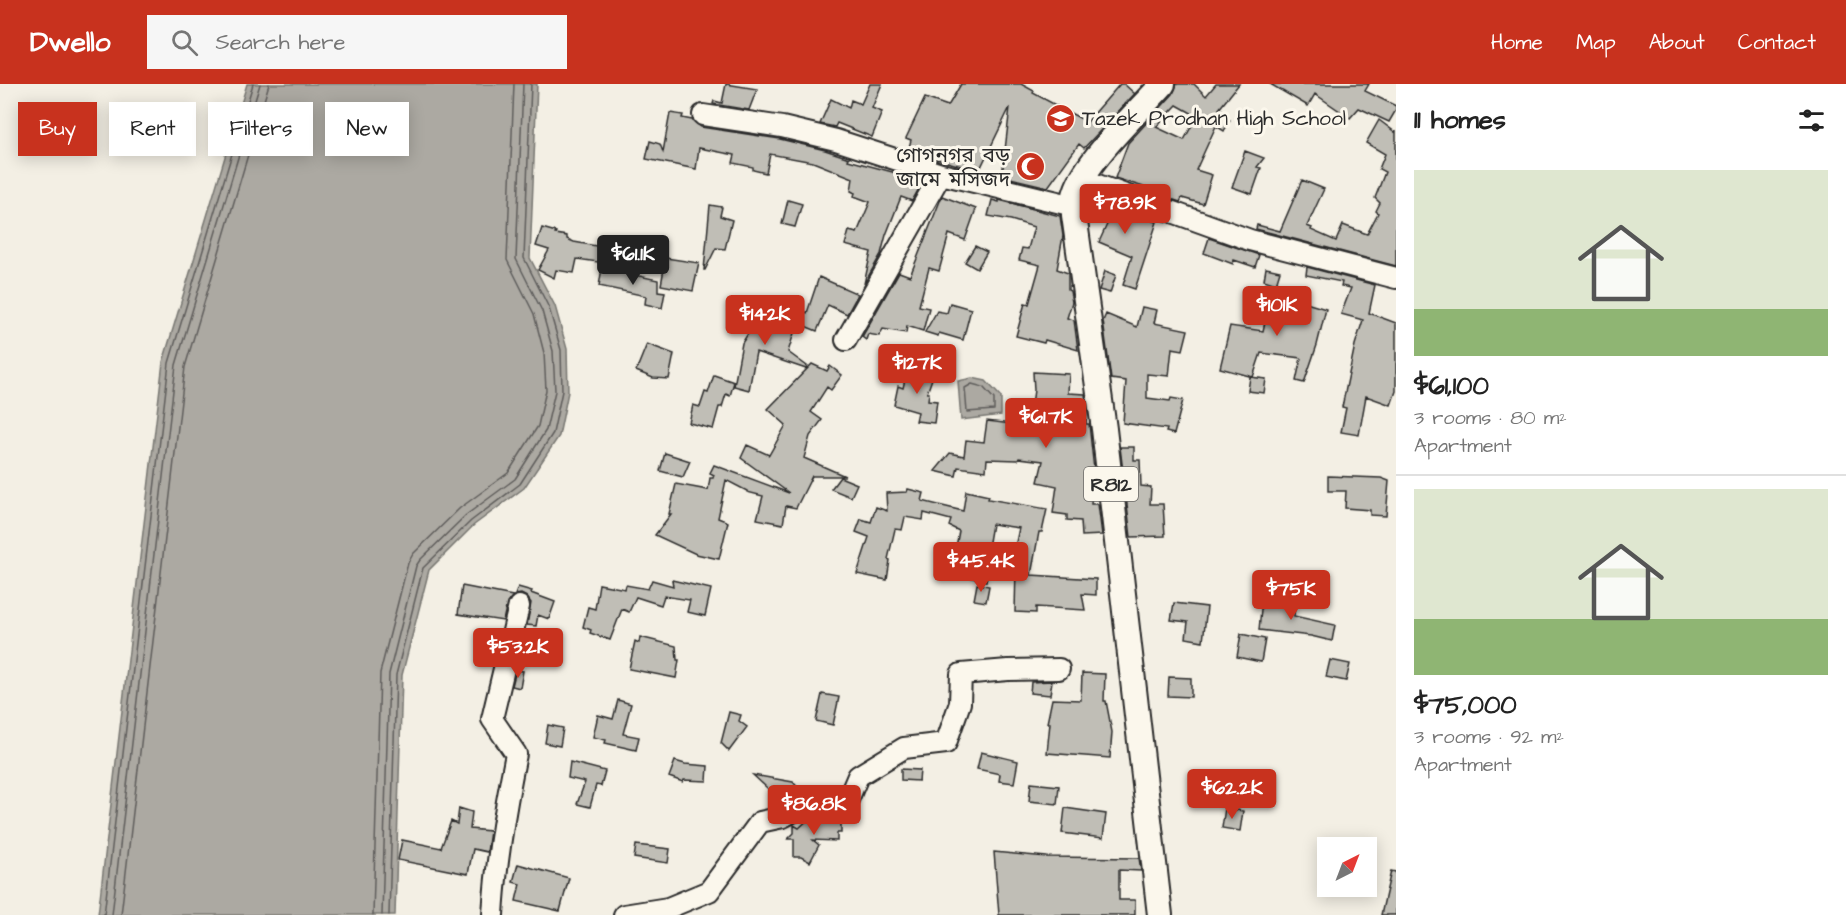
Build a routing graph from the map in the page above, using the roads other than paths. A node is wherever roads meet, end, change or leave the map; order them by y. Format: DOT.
graph roads {
  1 [pos="1163,84"];
  2 [pos="703,115"];
  3 [pos="941,174"];
  4 [pos="1081,179"];
  5 [pos="1074,206"];
  6 [pos="1396,278"];
  7 [pos="846,340"];
  8 [pos="519,606"];
  9 [pos="1059,669"];
  10 [pos="493,915"];
  11 [pos="624,915"];
  12 [pos="1160,915"];
  1 -- 4 [label="main road, R812"];
  2 -- 3 [label="street"];
  3 -- 5 [label="street"];
  3 -- 7 [label="street"];
  4 -- 5 [label="main road, R812"];
  4 -- 6 [label="street"];
  5 -- 12 [label="main road, R812"];
  8 -- 10 [label="street"];
  9 -- 11 [label="street"];
}
